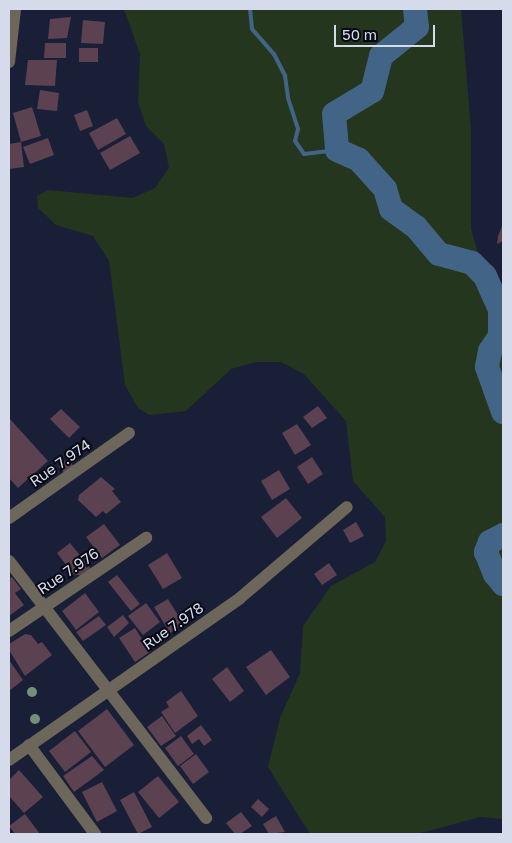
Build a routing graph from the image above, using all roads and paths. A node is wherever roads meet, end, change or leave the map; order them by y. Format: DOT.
graph roads {
  1 [pos="15,9"];
  2 [pos="9,62"];
  3 [pos="129,433"];
  4 [pos="348,507"];
  5 [pos="9,518"];
  6 [pos="146,538"];
  7 [pos="9,561"];
  8 [pos="44,606"];
  9 [pos="9,631"];
  10 [pos="108,689"];
  11 [pos="29,745"];
  12 [pos="9,760"];
  13 [pos="206,818"];
  14 [pos="95,834"];
  1 -- 2 [label="street"];
  3 -- 5 [label="street, Rue 7.974"];
  4 -- 10 [label="street, Rue 7.978"];
  6 -- 8 [label="street, Rue 7.976"];
  7 -- 8 [label="street"];
  8 -- 9 [label="street, Rue 7.976"];
  8 -- 10 [label="street"];
  10 -- 11 [label="street, Rue 7.978"];
  10 -- 13 [label="street"];
  11 -- 12 [label="street, Rue 7.978"];
  11 -- 14 [label="street"];
}
